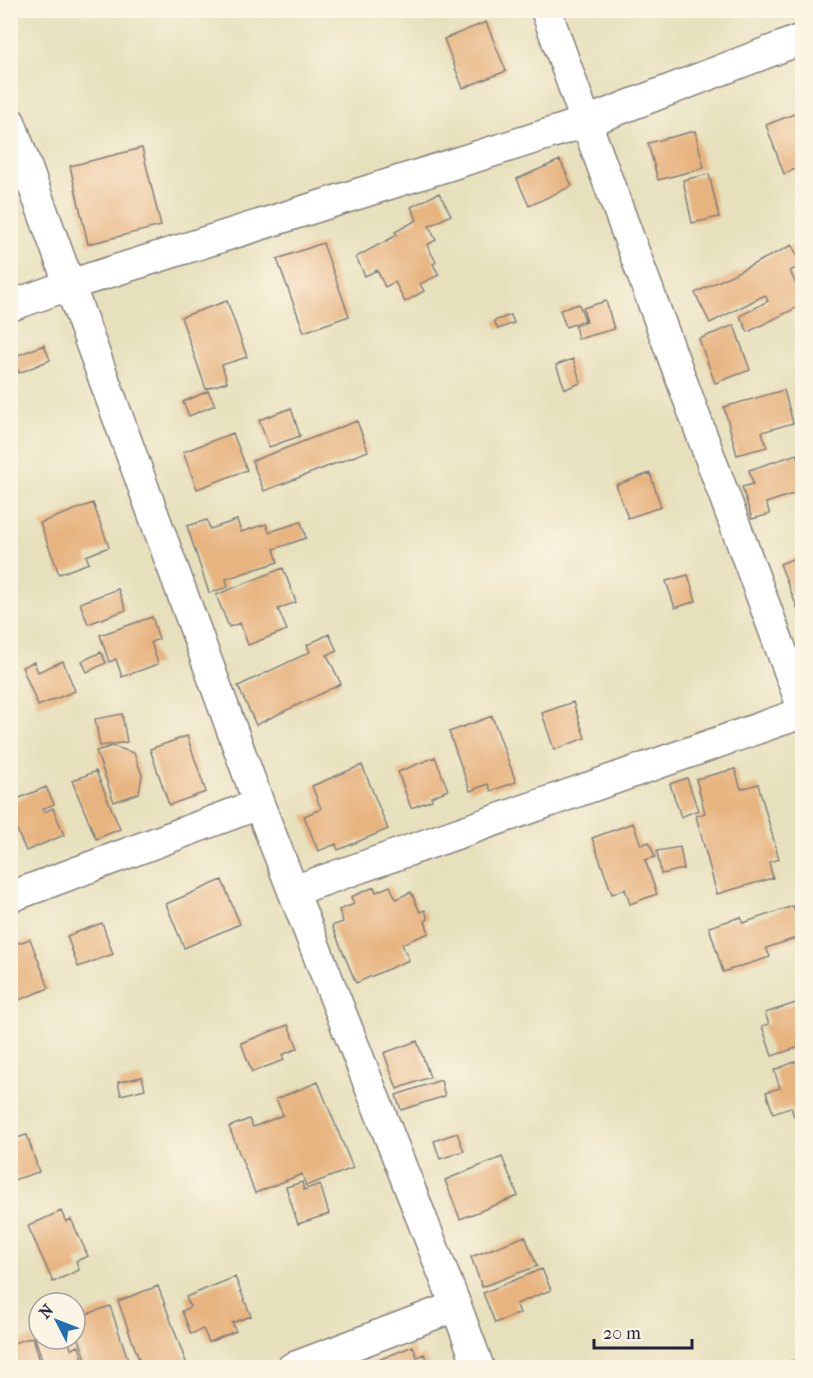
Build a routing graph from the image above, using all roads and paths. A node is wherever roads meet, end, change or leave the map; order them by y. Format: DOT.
graph roads {
  1 [pos="546,10"];
  2 [pos="802,39"];
  3 [pos="10,122"];
  4 [pos="586,122"];
  5 [pos="69,285"];
  6 [pos="10,306"];
  7 [pos="802,706"];
  8 [pos="802,713"];
  9 [pos="259,804"];
  10 [pos="293,891"];
  11 [pos="10,897"];
  12 [pos="456,1306"];
  13 [pos="292,1368"];
  14 [pos="478,1368"];
  1 -- 4 [label="street"];
  2 -- 4 [label="street"];
  3 -- 5 [label="street"];
  4 -- 5 [label="street"];
  4 -- 7 [label="street"];
  5 -- 6 [label="street"];
  5 -- 9 [label="street"];
  8 -- 10 [label="street"];
  9 -- 10 [label="street"];
  9 -- 11 [label="street"];
  10 -- 12 [label="street"];
  12 -- 13 [label="street"];
  12 -- 14 [label="street"];
}
